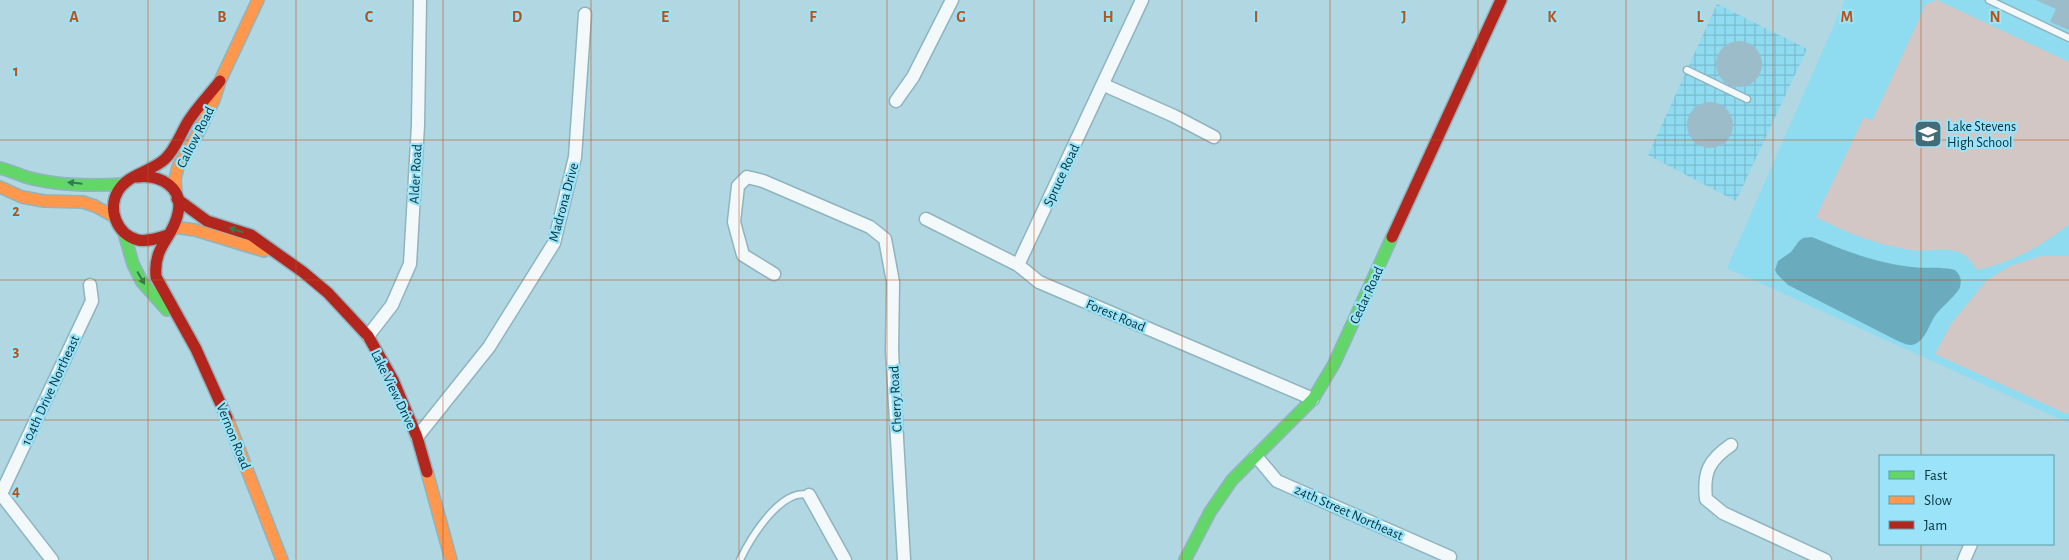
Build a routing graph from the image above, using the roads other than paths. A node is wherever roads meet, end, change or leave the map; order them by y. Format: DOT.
graph roads {
  1 [pos="258,0"];
  2 [pos="420,0"];
  3 [pos="952,0"];
  4 [pos="1142,0"];
  5 [pos="1501,0"];
  6 [pos="1989,0"];
  7 [pos="585,14"];
  8 [pos="2069,38"];
  9 [pos="1686,70"];
  10 [pos="220,81"];
  11 [pos="1104,85"];
  12 [pos="1747,99"];
  13 [pos="896,101"];
  14 [pos="1214,137"];
  15 [pos="0,168"];
  16 [pos="137,177"];
  17 [pos="124,184"];
  18 [pos="0,186"];
  19 [pos="177,197"];
  20 [pos="113,216"];
  21 [pos="926,220"];
  22 [pos="171,231"];
  23 [pos="124,233"];
  24 [pos="277,255"];
  25 [pos="1018,264"];
  26 [pos="774,274"];
  27 [pos="90,285"];
  28 [pos="179,316"];
  29 [pos="368,336"];
  30 [pos="1313,399"];
  31 [pos="417,437"];
  32 [pos="1731,445"];
  33 [pos="1256,456"];
  34 [pos="1,494"];
  35 [pos="809,495"];
  36 [pos="1971,545"];
  37 [pos="1450,557"];
  38 [pos="52,560"];
  39 [pos="282,560"];
  40 [pos="451,560"];
  41 [pos="740,560"];
  42 [pos="845,560"];
  43 [pos="904,560"];
  44 [pos="1185,560"];
  45 [pos="1825,560"];
  46 [pos="1964,560"];
  1 -- 10 [label="street, Callow Road"];
  2 -- 29 [label="street, Alder Road"];
  3 -- 13 [label="street"];
  4 -- 11 [label="street, Spruce Road"];
  5 -- 30 [label="street, Cedar Road"];
  6 -- 8 [label="lane"];
  7 -- 31 [label="street, Madrona Drive"];
  9 -- 12 [label="lane"];
  10 -- 16 [label="street, Callow Road"];
  10 -- 19 [label="street, Callow Road"];
  11 -- 14 [label="street"];
  11 -- 25 [label="street, Spruce Road"];
  17 -- 15 [label="street, one-way"];
  16 -- 17 [label="street"];
  16 -- 19 [label="street"];
  17 -- 20 [label="street"];
  18 -- 20 [label="street"];
  19 -- 22 [label="street"];
  24 -- 19 [label="street, Lake View Drive, one-way"];
  20 -- 23 [label="street"];
  21 -- 25 [label="street, Forest Road"];
  22 -- 23 [label="street"];
  22 -- 24 [label="street, Lake View Drive"];
  22 -- 28 [label="street, Vernon Road"];
  23 -- 28 [label="street, one-way"];
  24 -- 29 [label="street, Lake View Drive"];
  25 -- 30 [label="street, Forest Road"];
  26 -- 43 [label="street, Cherry Road"];
  27 -- 34 [label="street, 104th Drive Northeast"];
  28 -- 39 [label="street, Vernon Road"];
  29 -- 31 [label="street, Lake View Drive"];
  30 -- 33 [label="street, Cedar Road"];
  31 -- 40 [label="street, Lake View Drive"];
  32 -- 45 [label="street"];
  33 -- 37 [label="street, 24th Street Northeast"];
  33 -- 44 [label="street, Cedar Road"];
  34 -- 38 [label="street"];
  35 -- 41 [label="lane"];
  35 -- 42 [label="street"];
  36 -- 46 [label="street"];
}
